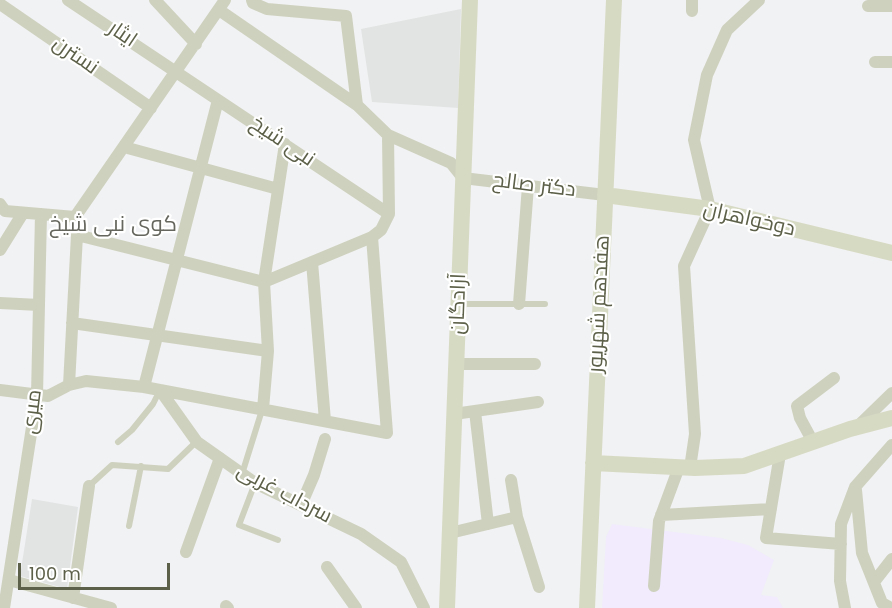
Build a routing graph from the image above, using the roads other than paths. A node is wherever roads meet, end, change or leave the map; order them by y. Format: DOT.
graph roads {
  1 [pos="68,0"];
  2 [pos="155,0"];
  3 [pos="252,0"];
  4 [pos="470,0"];
  5 [pos="614,0"];
  6 [pos="759,0"];
  7 [pos="0,4"];
  8 [pos="222,5"];
  9 [pos="868,6"];
  10 [pos="892,6"];
  11 [pos="196,44"];
  12 [pos="875,62"];
  13 [pos="892,62"];
  14 [pos="175,71"];
  15 [pos="218,100"];
  16 [pos="357,105"];
  17 [pos="151,108"];
  18 [pos="388,135"];
  19 [pos="285,144"];
  20 [pos="124,147"];
  21 [pos="200,168"];
  22 [pos="464,177"];
  23 [pos="528,186"];
  24 [pos="278,189"];
  25 [pos="605,195"];
  26 [pos="0,204"];
  27 [pos="710,209"];
  28 [pos="23,213"];
  29 [pos="389,213"];
  30 [pos="41,214"];
  31 [pos="75,217"];
  32 [pos="77,236"];
  33 [pos="372,237"];
  34 [pos="0,250"];
  35 [pos="892,253"];
  36 [pos="177,259"];
  37 [pos="312,262"];
  38 [pos="264,282"];
  39 [pos="0,303"];
  40 [pos="459,304"];
  41 [pos="519,304"];
  42 [pos="545,304"];
  43 [pos="39,305"];
  44 [pos="72,323"];
  45 [pos="157,336"];
  46 [pos="268,351"];
  47 [pos="456,364"];
  48 [pos="535,364"];
  49 [pos="834,378"];
  50 [pos="69,385"];
  51 [pos="144,387"];
  52 [pos="0,390"];
  53 [pos="160,390"];
  54 [pos="892,393"];
  55 [pos="37,395"];
  56 [pos="538,402"];
  57 [pos="262,409"];
  58 [pos="475,411"];
  59 [pos="454,414"];
  60 [pos="892,418"];
  61 [pos="325,421"];
  62 [pos="857,428"];
  63 [pos="324,439"];
  64 [pos="118,442"];
  65 [pos="197,442"];
  66 [pos="813,442"];
  67 [pos="892,445"];
  68 [pos="780,454"];
  69 [pos="220,458"];
  70 [pos="593,463"];
  71 [pos="141,466"];
  72 [pos="684,468"];
  73 [pos="242,474"];
  74 [pos="511,480"];
  75 [pos="255,483"];
  76 [pos="89,486"];
  77 [pos="855,486"];
  78 [pos="302,506"];
  79 [pos="771,508"];
  80 [pos="661,515"];
  81 [pos="518,517"];
  82 [pos="488,524"];
  83 [pos="129,526"];
  84 [pos="450,533"];
  85 [pos="278,540"];
  86 [pos="841,544"];
  87 [pos="186,552"];
  88 [pos="892,559"];
  89 [pos="327,567"];
  90 [pos="9,580"];
  91 [pos="874,582"];
  92 [pos="539,586"];
  93 [pos="654,586"];
  94 [pos="73,598"];
  95 [pos="443,605"];
  96 [pos="884,606"];
  97 [pos="4,608"];
  98 [pos="111,608"];
  99 [pos="356,608"];
  100 [pos="424,608"];
  101 [pos="587,608"];
  102 [pos="845,608"];
  1 -- 14 [label="street, ایثار"];
  2 -- 11 [label="street"];
  3 -- 16 [label="street"];
  4 -- 22 [label="main road, آزادگان"];
  5 -- 25 [label="main road, هفدهم شهریور"];
  6 -- 27 [label="street"];
  7 -- 17 [label="street, نسترن"];
  8 -- 11 [label="street"];
  8 -- 16 [label="street"];
  9 -- 10 [label="street"];
  11 -- 14 [label="street"];
  12 -- 13 [label="street"];
  14 -- 15 [label="street, نبی شیخ"];
  14 -- 17 [label="street"];
  15 -- 19 [label="street, نبی شیخ"];
  15 -- 21 [label="street"];
  16 -- 18 [label="street"];
  17 -- 20 [label="street"];
  18 -- 22 [label="street"];
  18 -- 29 [label="street"];
  19 -- 24 [label="street"];
  19 -- 29 [label="street, نبی شیخ"];
  20 -- 21 [label="street"];
  20 -- 31 [label="street"];
  21 -- 24 [label="street"];
  21 -- 36 [label="street"];
  22 -- 23 [label="street, دکتر صالح"];
  22 -- 40 [label="main road, آزادگان"];
  23 -- 25 [label="street, دکتر صالح"];
  23 -- 41 [label="street"];
  24 -- 38 [label="street"];
  25 -- 27 [label="main road, دوخواهران"];
  25 -- 70 [label="main road, هفدهم شهریور"];
  26 -- 28 [label="street"];
  27 -- 35 [label="main road, دوخواهران"];
  27 -- 72 [label="street"];
  28 -- 30 [label="street"];
  28 -- 34 [label="street"];
  29 -- 33 [label="street"];
  30 -- 31 [label="street"];
  30 -- 43 [label="street, میری"];
  31 -- 32 [label="street"];
  32 -- 36 [label="street"];
  32 -- 44 [label="street"];
  33 -- 37 [label="street"];
  33 -- 61 [label="street"];
  36 -- 38 [label="street"];
  36 -- 45 [label="street"];
  37 -- 38 [label="street"];
  37 -- 61 [label="street"];
  38 -- 46 [label="street"];
  39 -- 43 [label="street"];
  40 -- 41 [label="lane"];
  40 -- 47 [label="main road, آزادگان"];
  41 -- 42 [label="lane"];
  43 -- 55 [label="street, میری"];
  44 -- 45 [label="street"];
  44 -- 50 [label="street"];
  45 -- 46 [label="street"];
  45 -- 51 [label="street"];
  46 -- 57 [label="street"];
  47 -- 48 [label="street"];
  47 -- 59 [label="main road, آزادگان"];
  49 -- 66 [label="street"];
  50 -- 51 [label="street"];
  50 -- 55 [label="street"];
  51 -- 53 [label="street"];
  52 -- 55 [label="street"];
  53 -- 57 [label="street"];
  53 -- 64 [label="lane"];
  53 -- 65 [label="street, سرداب غربی"];
  54 -- 62 [label="street"];
  55 -- 90 [label="street, میری"];
  56 -- 58 [label="street"];
  57 -- 61 [label="street"];
  57 -- 73 [label="lane"];
  58 -- 59 [label="street"];
  58 -- 82 [label="street"];
  59 -- 84 [label="main road, آزادگان"];
  60 -- 62 [label="main road"];
  62 -- 66 [label="main road"];
  63 -- 78 [label="street"];
  65 -- 69 [label="street, سرداب غربی"];
  65 -- 71 [label="lane"];
  66 -- 68 [label="main road"];
  67 -- 77 [label="street"];
  68 -- 72 [label="main road"];
  68 -- 79 [label="street"];
  69 -- 73 [label="street, سرداب غربی"];
  69 -- 87 [label="street"];
  70 -- 72 [label="main road"];
  70 -- 101 [label="main road, هفدهم شهریور"];
  71 -- 76 [label="lane"];
  71 -- 83 [label="lane"];
  72 -- 80 [label="street"];
  73 -- 75 [label="street, سرداب غربی"];
  74 -- 81 [label="street"];
  75 -- 78 [label="street, سرداب غربی"];
  75 -- 85 [label="lane"];
  76 -- 94 [label="street"];
  77 -- 86 [label="street"];
  77 -- 91 [label="street"];
  78 -- 100 [label="street, سرداب غربی"];
  79 -- 80 [label="street"];
  79 -- 86 [label="street"];
  80 -- 93 [label="street"];
  81 -- 82 [label="street"];
  81 -- 92 [label="street"];
  82 -- 84 [label="street"];
  84 -- 95 [label="main road, آزادگان"];
  86 -- 102 [label="street"];
  88 -- 91 [label="street"];
  89 -- 99 [label="street"];
  90 -- 94 [label="street"];
  90 -- 97 [label="street, میری"];
  91 -- 96 [label="street"];
  94 -- 98 [label="street"];
}
